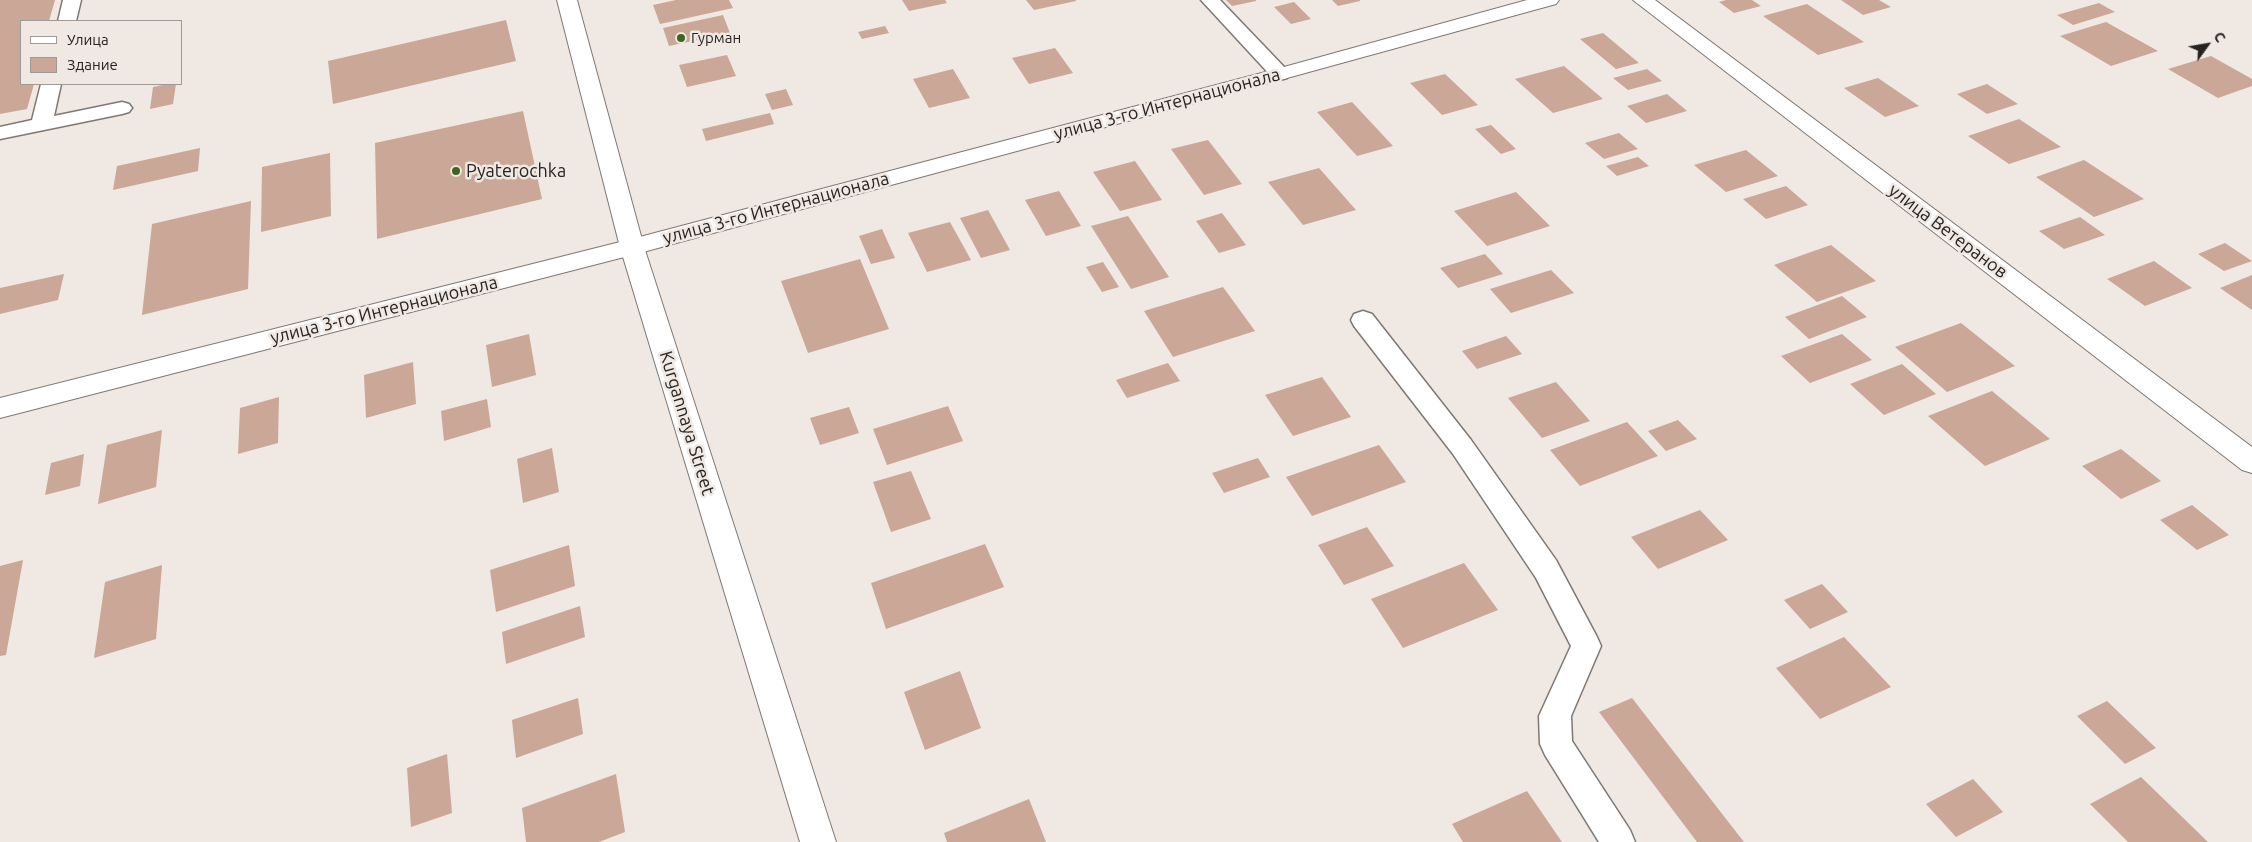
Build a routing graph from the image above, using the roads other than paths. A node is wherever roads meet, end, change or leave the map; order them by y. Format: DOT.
graph roads {
  1 [pos="72,0"];
  2 [pos="567,0"];
  3 [pos="1210,0"];
  4 [pos="1549,0"];
  5 [pos="1643,0"];
  6 [pos="67,20"];
  7 [pos="1280,74"];
  8 [pos="51,85"];
  9 [pos="122,108"];
  10 [pos="41,125"];
  11 [pos="0,133"];
  12 [pos="632,247"];
  13 [pos="1363,320"];
  14 [pos="0,408"];
  15 [pos="2252,462"];
  16 [pos="818,842"];
  17 [pos="1618,842"];
  1 -- 6 [label="lane"];
  2 -- 12 [label="street, Kurgannaya Street"];
  3 -- 7 [label="lane"];
  4 -- 7 [label="street, улица 3-го Интернационала"];
  5 -- 15 [label="street, улица Ветеранов"];
  7 -- 12 [label="street, улица 3-го Интернационала"];
  8 -- 10 [label="lane"];
  9 -- 10 [label="lane"];
  10 -- 11 [label="lane"];
  12 -- 14 [label="street, улица 3-го Интернационала"];
  12 -- 16 [label="street, Kurgannaya Street"];
  13 -- 17 [label="lane"];
}
